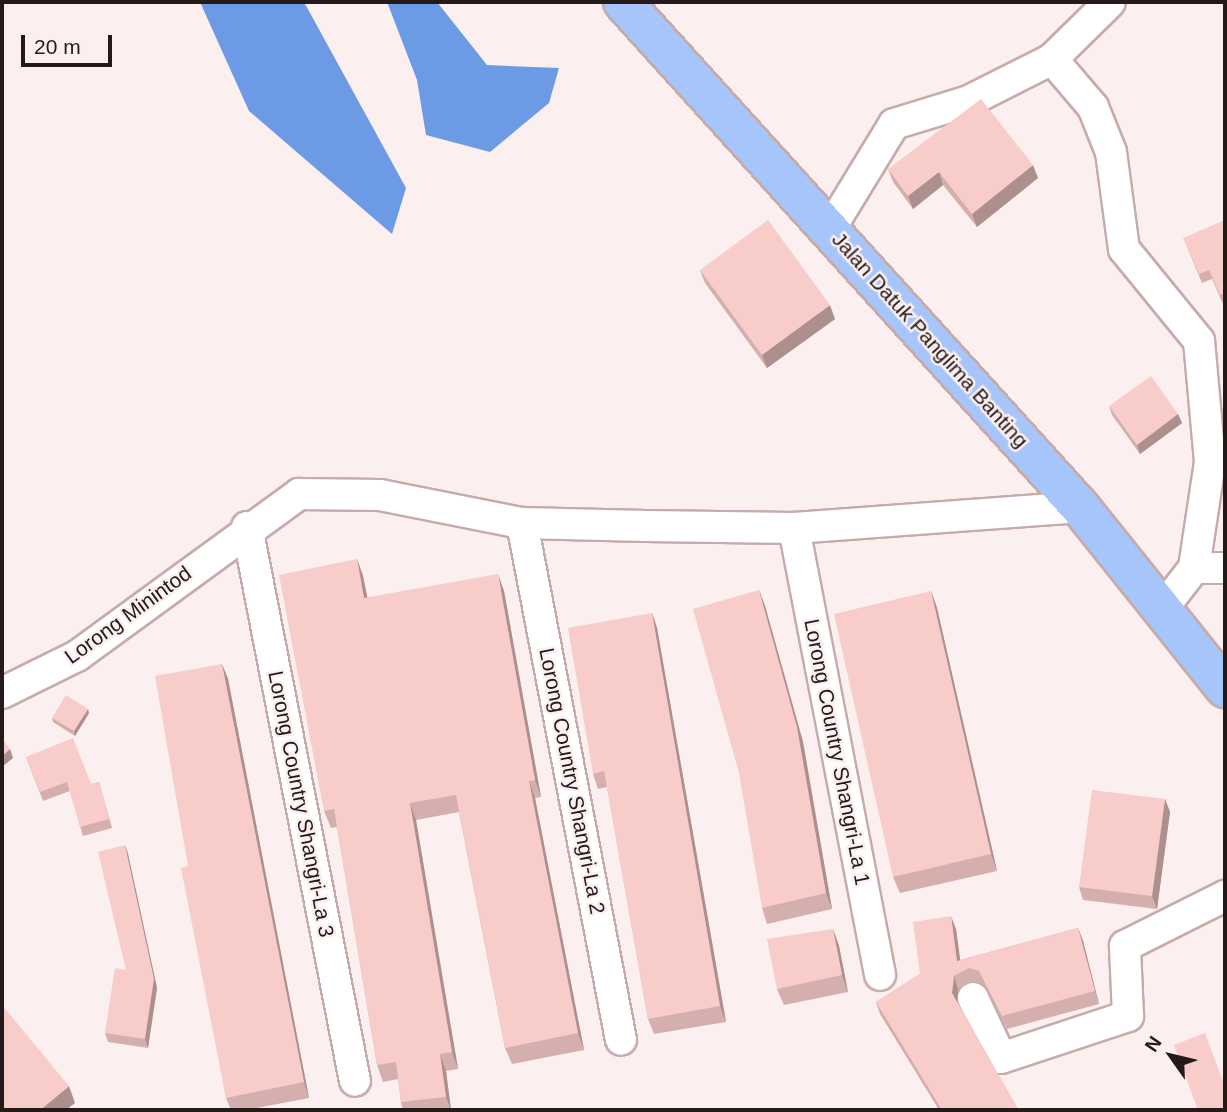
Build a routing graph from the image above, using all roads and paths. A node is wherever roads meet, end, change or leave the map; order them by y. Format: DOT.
graph roads {
  1 [pos="624,2"];
  2 [pos="1110,2"];
  3 [pos="1052,59"];
  4 [pos="830,229"];
  5 [pos="1080,507"];
  6 [pos="522,523"];
  7 [pos="247,527"];
  8 [pos="794,528"];
  9 [pos="1194,568"];
  10 [pos="1225,568"];
  11 [pos="1163,608"];
  12 [pos="1225,688"];
  13 [pos="2,693"];
  14 [pos="1225,896"];
  15 [pos="880,975"];
  16 [pos="973,998"];
  17 [pos="621,1040"];
  18 [pos="355,1081"];
  1 -- 4 [label="main road, Jalan Datuk Panglima Banting"];
  2 -- 3 [label="street"];
  3 -- 4 [label="street"];
  3 -- 9 [label="street"];
  4 -- 5 [label="main road, Jalan Datuk Panglima Banting"];
  5 -- 8 [label="street, Lorong Minintod"];
  5 -- 11 [label="main road, Jalan Datuk Panglima Banting"];
  6 -- 7 [label="street, Lorong Minintod"];
  6 -- 8 [label="street, Lorong Minintod"];
  6 -- 17 [label="street, Lorong Country Shangri-La 2"];
  7 -- 13 [label="street, Lorong Minintod"];
  7 -- 18 [label="street, Lorong Country Shangri-La 3"];
  8 -- 15 [label="street, Lorong Country Shangri-La 1"];
  9 -- 10 [label="street"];
  9 -- 11 [label="street"];
  11 -- 12 [label="main road, Jalan Datuk Panglima Banting"];
  14 -- 16 [label="street"];
}
